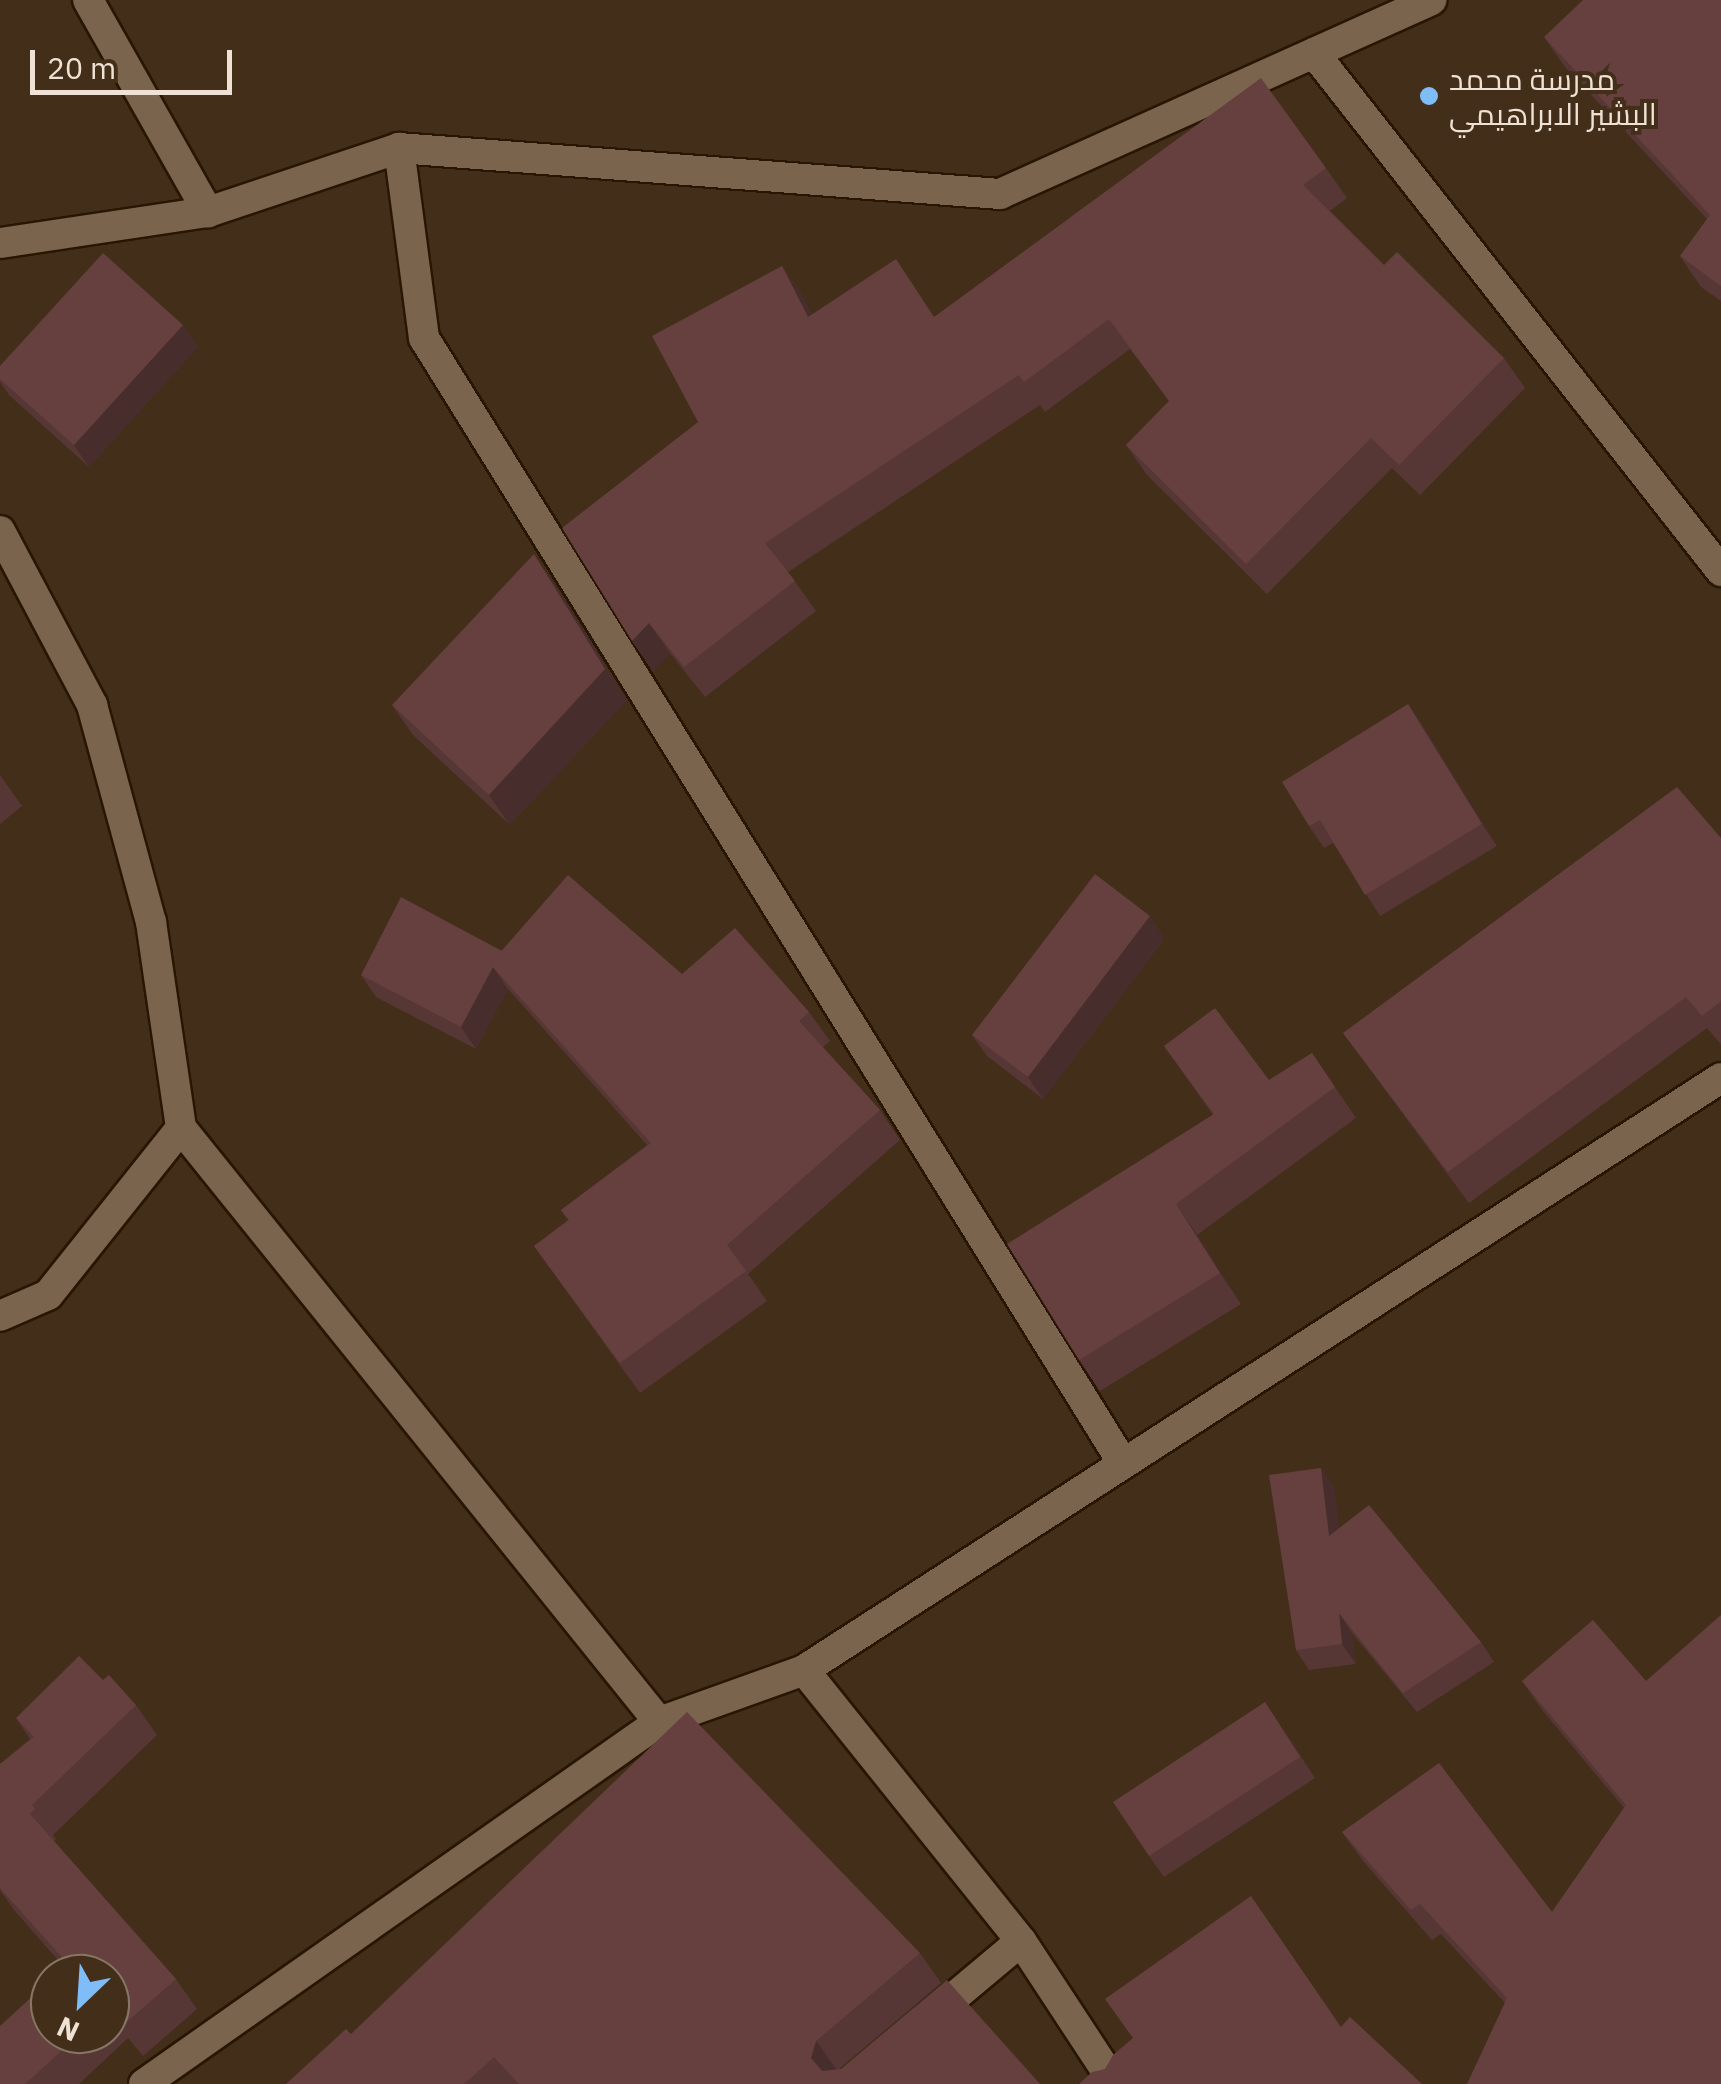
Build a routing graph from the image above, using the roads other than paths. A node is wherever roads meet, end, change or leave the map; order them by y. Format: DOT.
graph roads {
  1 [pos="88,0"];
  2 [pos="1431,0"];
  3 [pos="1314,53"];
  4 [pos="398,148"];
  5 [pos="208,212"];
  6 [pos="0,243"];
  7 [pos="0,531"];
  8 [pos="1721,571"];
  9 [pos="1721,1078"];
  10 [pos="181,1128"];
  11 [pos="0,1316"];
  12 [pos="1124,1463"];
  13 [pos="804,1670"];
  14 [pos="659,1722"];
  15 [pos="1021,1941"];
  16 [pos="908,2036"];
  17 [pos="144,2084"];
  18 [pos="1115,2084"];
  1 -- 5 [label="street"];
  2 -- 3 [label="street"];
  3 -- 4 [label="street"];
  3 -- 8 [label="street"];
  4 -- 5 [label="street"];
  4 -- 12 [label="street"];
  5 -- 6 [label="street"];
  7 -- 10 [label="street"];
  9 -- 12 [label="street"];
  10 -- 11 [label="street"];
  10 -- 14 [label="street"];
  12 -- 13 [label="street"];
  13 -- 14 [label="street"];
  13 -- 15 [label="street"];
  14 -- 17 [label="street"];
  15 -- 16 [label="street"];
  15 -- 18 [label="street"];
}
